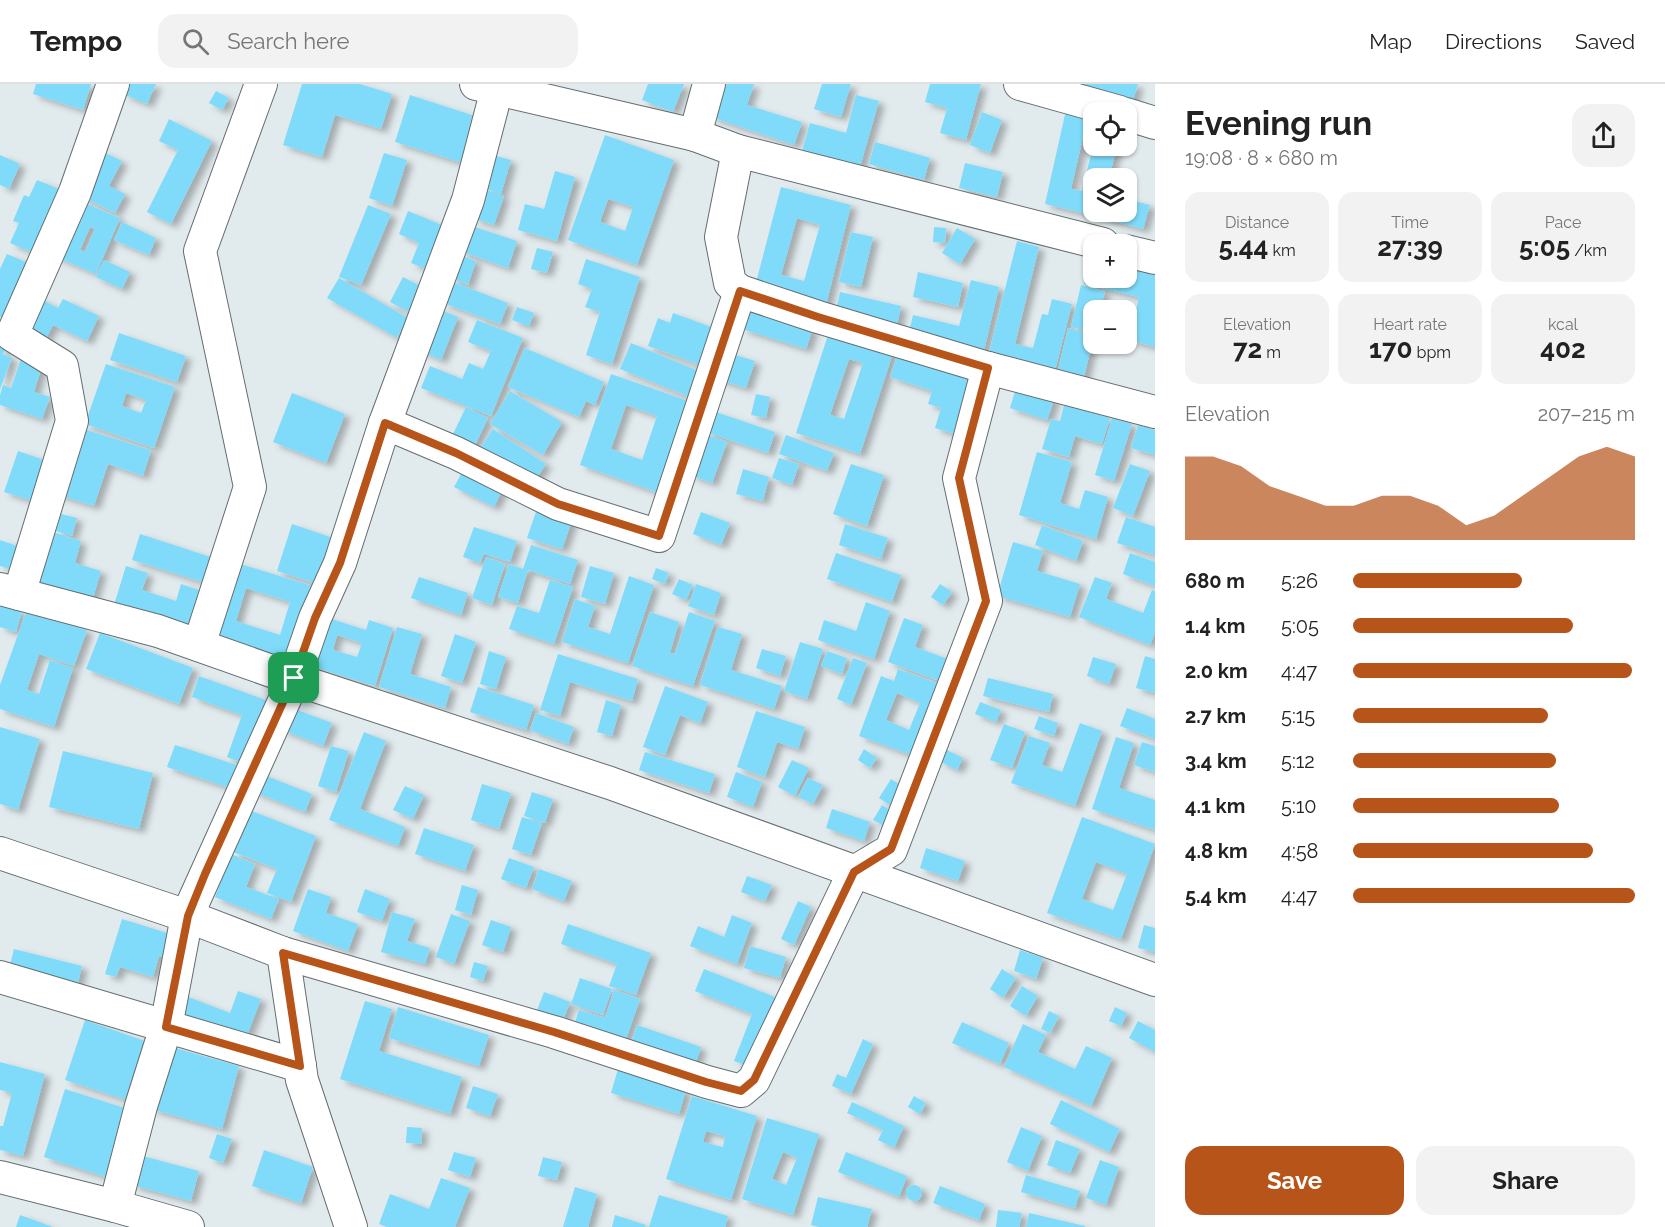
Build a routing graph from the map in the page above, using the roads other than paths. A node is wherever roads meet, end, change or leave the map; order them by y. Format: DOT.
graph roads {
  1 [pos="113,84"];
  2 [pos="261,84"];
  3 [pos="709,84"];
  4 [pos="1020,84"];
  5 [pos="486,86"];
  6 [pos="1084,102"];
  7 [pos="1137,117"];
  8 [pos="1155,123"];
  9 [pos="695,135"];
  10 [pos="738,151"];
  11 [pos="1083,239"];
  12 [pos="1137,254"];
  13 [pos="1155,258"];
  14 [pos="740,291"];
  15 [pos="988,368"];
  16 [pos="1155,412"];
  17 [pos="385,423"];
  18 [pos="10,591"];
  19 [pos="199,645"];
  20 [pos="294,678"];
  21 [pos="0,853"];
  22 [pos="854,872"];
  23 [pos="188,916"];
  24 [pos="283,953"];
  25 [pos="0,977"];
  26 [pos="1155,980"];
  27 [pos="166,1027"];
  28 [pos="300,1066"];
  29 [pos="0,1177"];
  30 [pos="115,1206"];
  31 [pos="188,1227"];
  32 [pos="351,1227"];
  1 -- 18 [label="street"];
  2 -- 19 [label="street"];
  3 -- 9 [label="street"];
  4 -- 6 [label="street"];
  5 -- 9 [label="street"];
  5 -- 17 [label="street"];
  7 -- 8 [label="street"];
  9 -- 10 [label="street"];
  10 -- 11 [label="street"];
  10 -- 14 [label="street"];
  12 -- 13 [label="street"];
  14 -- 15 [label="street"];
  14 -- 17 [label="street"];
  15 -- 16 [label="street"];
  15 -- 22 [label="street"];
  17 -- 20 [label="street"];
  18 -- 19 [label="street"];
  19 -- 20 [label="street"];
  20 -- 22 [label="street"];
  20 -- 23 [label="street"];
  21 -- 23 [label="street"];
  22 -- 24 [label="street"];
  22 -- 26 [label="street"];
  23 -- 24 [label="street"];
  23 -- 27 [label="street"];
  24 -- 28 [label="street"];
  25 -- 27 [label="street"];
  27 -- 28 [label="street"];
  27 -- 30 [label="street"];
  28 -- 32 [label="street"];
  29 -- 30 [label="street"];
  30 -- 31 [label="street"];
}
